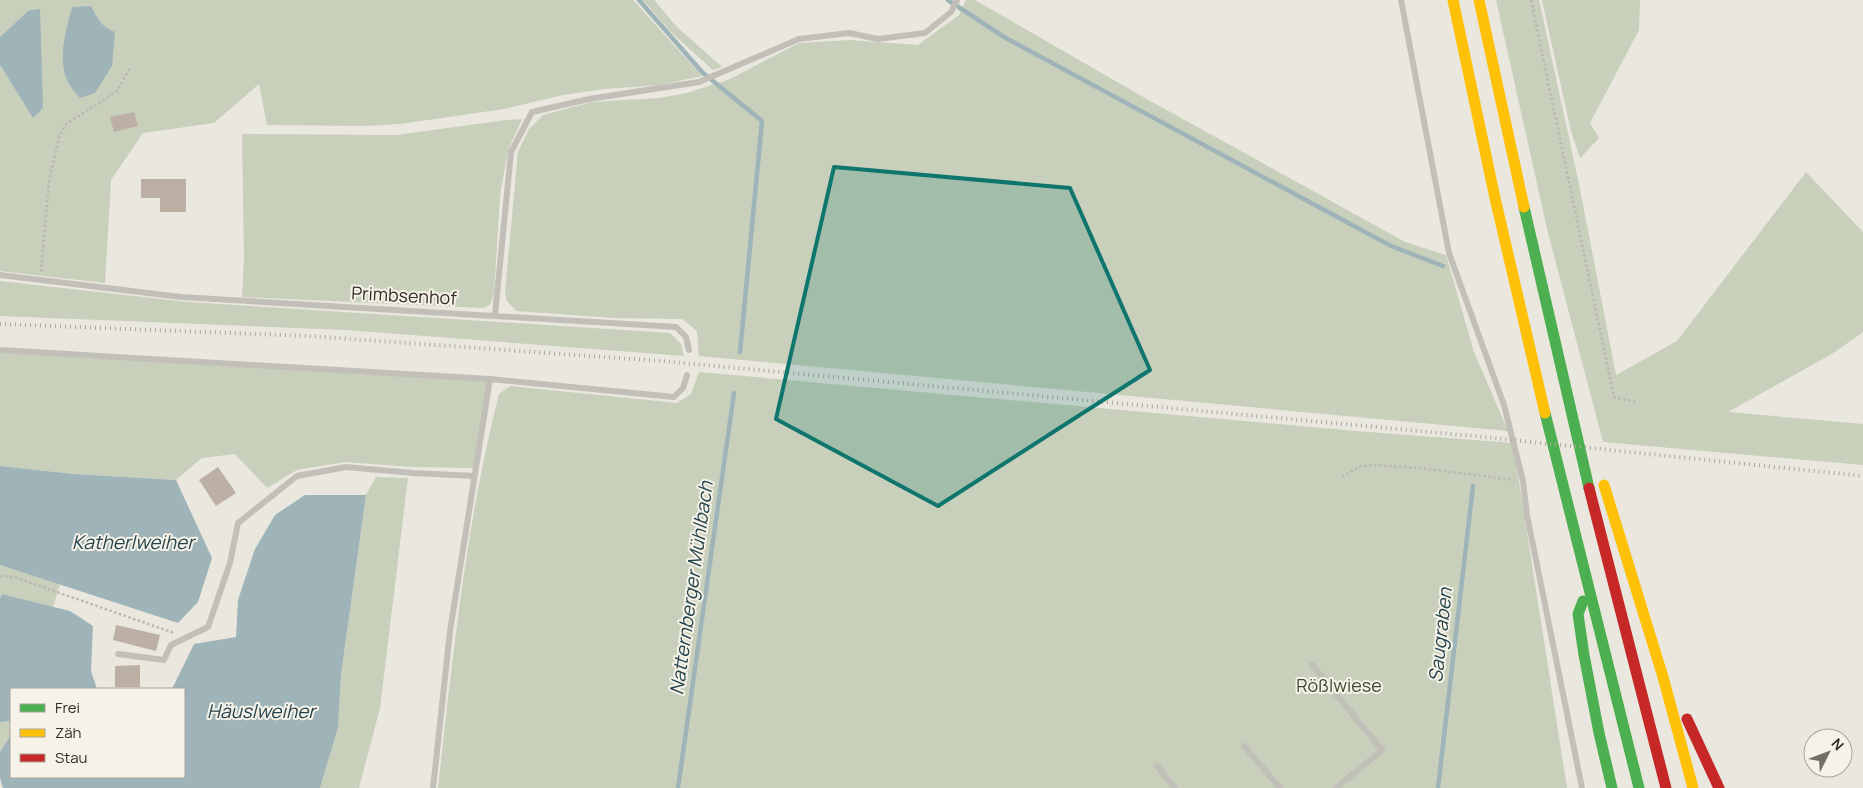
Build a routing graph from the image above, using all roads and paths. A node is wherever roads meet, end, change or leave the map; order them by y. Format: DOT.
graph roads {
  1 [pos="957,0"];
  2 [pos="1402,0"];
  3 [pos="1453,0"];
  4 [pos="1479,0"];
  5 [pos="1531,0"];
  6 [pos="130,68"];
  7 [pos="0,275"];
  8 [pos="40,281"];
  9 [pos="496,316"];
  10 [pos="0,350"];
  11 [pos="689,350"];
  12 [pos="1560,360"];
  13 [pos="687,375"];
  14 [pos="490,380"];
  15 [pos="1636,402"];
  16 [pos="1584,412"];
  17 [pos="1600,471"];
  18 [pos="474,476"];
  19 [pos="1342,477"];
  20 [pos="1523,481"];
  21 [pos="0,576"];
  22 [pos="1587,590"];
  23 [pos="187,637"];
  24 [pos="118,654"];
  25 [pos="1312,664"];
  26 [pos="1663,677"];
  27 [pos="1244,746"];
  28 [pos="1157,766"];
  29 [pos="1610,785"];
  30 [pos="433,788"];
  31 [pos="1175,788"];
  32 [pos="1280,788"];
  33 [pos="1336,788"];
  34 [pos="1582,788"];
  35 [pos="1639,788"];
  36 [pos="1666,788"];
  37 [pos="1693,788"];
  38 [pos="1719,788"];
  1 -- 9 [label="lane"];
  2 -- 20 [label="lane"];
  3 -- 22 [label="highway"];
  4 -- 12 [label="highway"];
  5 -- 15 [label="path"];
  6 -- 8 [label="path"];
  7 -- 8 [label="lane, Primbsenhof"];
  8 -- 9 [label="lane, Primbsenhof"];
  9 -- 11 [label="lane, Primbsenhof"];
  10 -- 14 [label="lane"];
  12 -- 16 [label="highway"];
  12 -- 36 [label="highway"];
  13 -- 14 [label="lane"];
  14 -- 18 [label="lane"];
  17 -- 26 [label="highway"];
  18 -- 23 [label="lane"];
  18 -- 30 [label="lane"];
  19 -- 20 [label="path"];
  20 -- 34 [label="lane"];
  21 -- 23 [label="path"];
  22 -- 29 [label="highway"];
  22 -- 35 [label="highway"];
  23 -- 24 [label="lane"];
  25 -- 33 [label="lane"];
  26 -- 37 [label="highway"];
  26 -- 38 [label="highway"];
  27 -- 32 [label="lane"];
  28 -- 31 [label="lane"];
}
